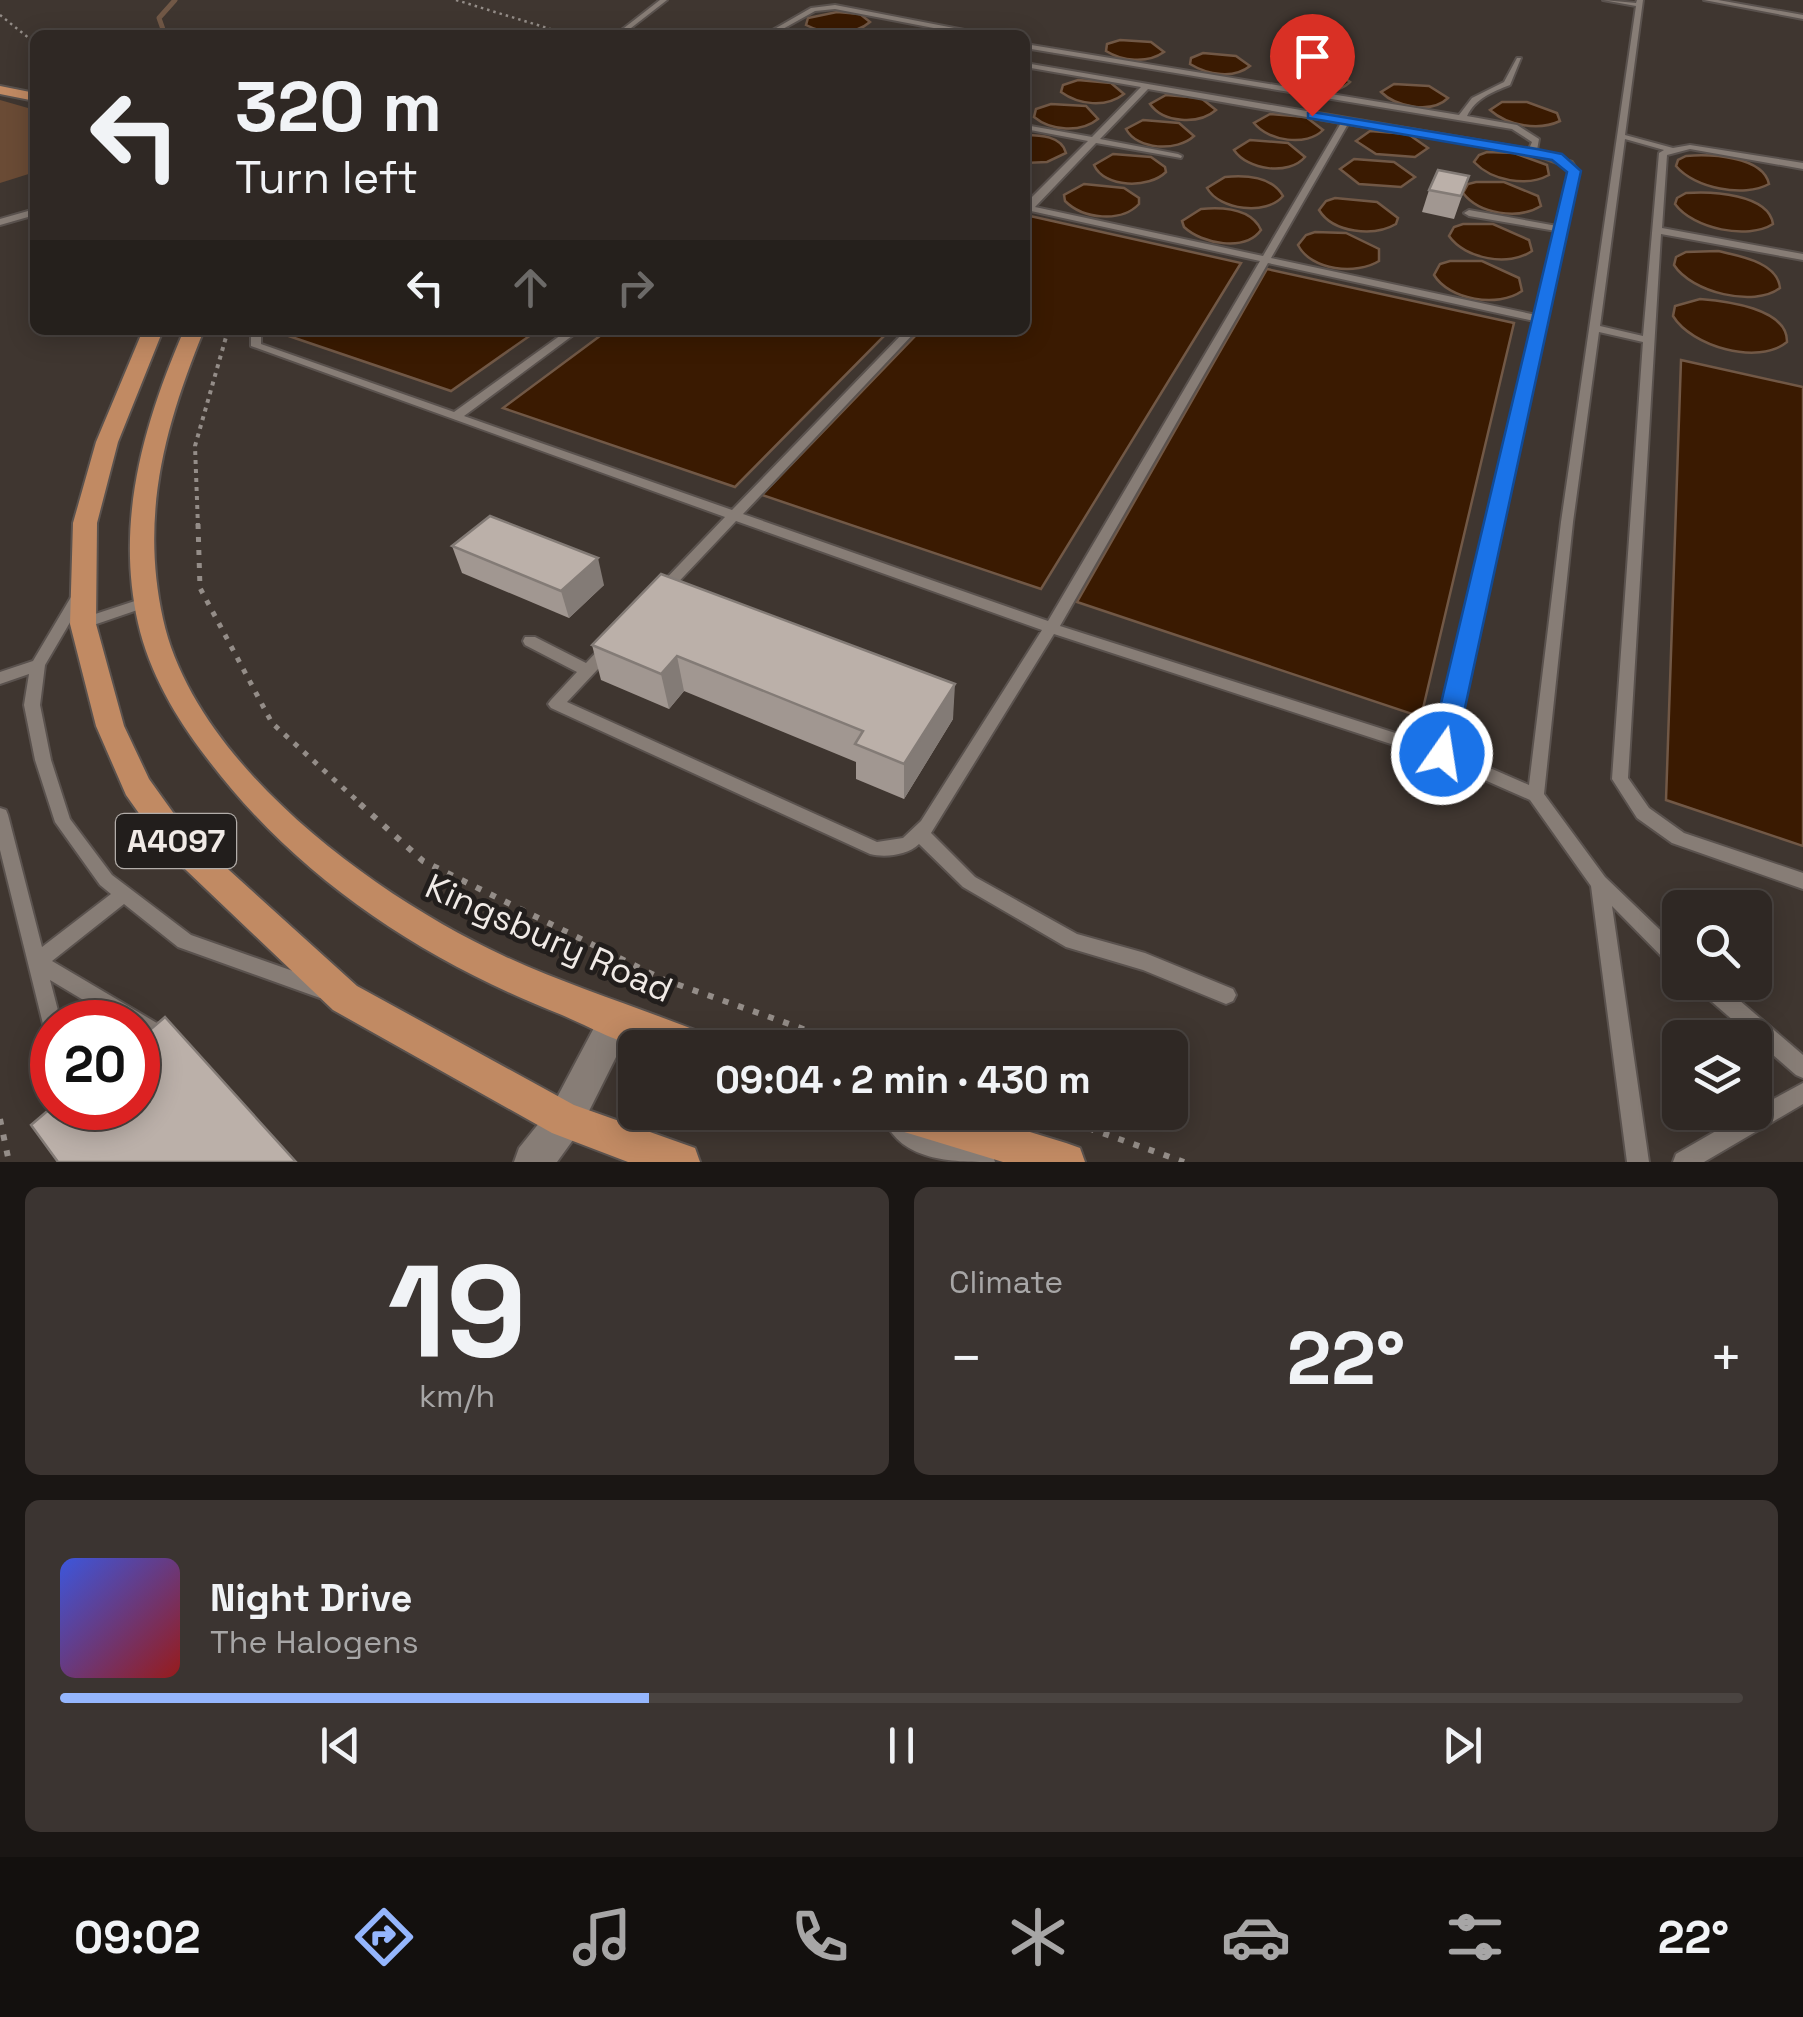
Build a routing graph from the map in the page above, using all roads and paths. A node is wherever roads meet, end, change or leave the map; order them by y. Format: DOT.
graph roads {
  1 [pos="456,0"];
  2 [pos="664,0"];
  3 [pos="1606,0"];
  4 [pos="1707,0"];
  5 [pos="1640,2"];
  6 [pos="0,14"];
  7 [pos="1803,16"];
  8 [pos="554,30"];
  9 [pos="625,30"];
  10 [pos="777,30"];
  11 [pos="954,30"];
  12 [pos="30,39"];
  13 [pos="1030,47"];
  14 [pos="1520,58"];
  15 [pos="1030,66"];
  16 [pos="1146,86"];
  17 [pos="0,90"];
  18 [pos="30,95"];
  19 [pos="1462,118"];
  20 [pos="1346,121"];
  21 [pos="1030,126"];
  22 [pos="1621,136"];
  23 [pos="1094,140"];
  24 [pos="1669,149"];
  25 [pos="1532,152"];
  26 [pos="1178,156"];
  27 [pos="1803,166"];
  28 [pos="1030,205"];
  29 [pos="1030,210"];
  30 [pos="30,213"];
  31 [pos="1469,213"];
  32 [pos="0,222"];
  33 [pos="1561,230"];
  34 [pos="1656,230"];
  35 [pos="1803,257"];
  36 [pos="1266,258"];
  37 [pos="1540,318"];
  38 [pos="1594,328"];
  39 [pos="151,335"];
  40 [pos="192,335"];
  41 [pos="227,335"];
  42 [pos="256,335"];
  43 [pos="568,335"];
  44 [pos="907,335"];
  45 [pos="1648,340"];
  46 [pos="455,417"];
  47 [pos="732,517"];
  48 [pos="83,588"];
  49 [pos="653,601"];
  50 [pos="148,602"];
  51 [pos="83,624"];
  52 [pos="1051,628"];
  53 [pos="53,634"];
  54 [pos="530,640"];
  55 [pos="614,643"];
  56 [pos="38,665"];
  57 [pos="588,671"];
  58 [pos="0,678"];
  59 [pos="1442,754"];
  60 [pos="1536,795"];
  61 [pos="0,814"];
  62 [pos="919,833"];
  63 [pos="1803,881"];
  64 [pos="1599,882"];
  65 [pos="124,894"];
  66 [pos="1662,944"];
  67 [pos="37,962"];
  68 [pos="1226,995"];
  69 [pos="345,998"];
  70 [pos="46,1000"];
  71 [pos="1725,1000"];
  72 [pos="616,1021"];
  73 [pos="643,1030"];
  74 [pos="807,1030"];
  75 [pos="175,1045"];
  76 [pos="1803,1068"];
  77 [pos="1803,1093"];
  78 [pos="0,1119"];
  79 [pos="564,1120"];
  80 [pos="916,1130"];
  81 [pos="960,1130"];
  82 [pos="1094,1130"];
  83 [pos="8,1162"];
  84 [pos="533,1162"];
  85 [pos="680,1162"];
  86 [pos="976,1162"];
  87 [pos="1066,1162"];
  88 [pos="1184,1162"];
  89 [pos="1638,1162"];
  90 [pos="1684,1162"];
  1 -- 8 [label="path"];
  2 -- 9 [label="lane"];
  3 -- 5 [label="lane"];
  4 -- 7 [label="lane"];
  5 -- 22 [label="lane"];
  6 -- 12 [label="path"];
  10 -- 11 [label="lane"];
  13 -- 19 [label="lane"];
  14 -- 19 [label="lane"];
  15 -- 16 [label="lane"];
  16 -- 20 [label="lane"];
  16 -- 23 [label="lane"];
  17 -- 18 [label="main road"];
  19 -- 25 [label="lane"];
  20 -- 25 [label="lane"];
  20 -- 36 [label="lane"];
  21 -- 23 [label="lane"];
  22 -- 24 [label="lane"];
  22 -- 38 [label="lane"];
  23 -- 26 [label="lane"];
  23 -- 28 [label="lane"];
  24 -- 27 [label="lane"];
  24 -- 34 [label="lane"];
  25 -- 33 [label="lane"];
  29 -- 36 [label="lane"];
  30 -- 32 [label="lane"];
  31 -- 33 [label="lane"];
  33 -- 37 [label="lane"];
  34 -- 35 [label="lane"];
  34 -- 45 [label="lane"];
  36 -- 37 [label="lane"];
  36 -- 52 [label="lane"];
  37 -- 59 [label="lane"];
  38 -- 45 [label="lane"];
  38 -- 60 [label="lane"];
  39 -- 48 [label="main road, A4097"];
  40 -- 50 [label="main road, Kingsbury Road / A4097"];
  41 -- 74 [label="path"];
  42 -- 46 [label="lane"];
  43 -- 46 [label="lane"];
  44 -- 47 [label="lane"];
  45 -- 63 [label="lane"];
  46 -- 47 [label="lane"];
  47 -- 49 [label="lane"];
  47 -- 52 [label="lane"];
  48 -- 51 [label="main road, A4097"];
  48 -- 53 [label="lane"];
  50 -- 51 [label="lane"];
  50 -- 72 [label="main road, Kingsbury Road / A4097"];
  51 -- 53 [label="lane"];
  51 -- 69 [label="main road, A4097"];
  52 -- 59 [label="lane"];
  52 -- 62 [label="lane"];
  53 -- 56 [label="lane"];
  54 -- 57 [label="lane"];
  55 -- 57 [label="lane"];
  56 -- 58 [label="lane"];
  56 -- 65 [label="lane"];
  57 -- 62 [label="lane"];
  59 -- 60 [label="lane"];
  60 -- 64 [label="lane"];
  61 -- 67 [label="lane"];
  62 -- 68 [label="lane"];
  64 -- 66 [label="lane"];
  64 -- 89 [label="lane"];
  65 -- 67 [label="lane"];
  65 -- 69 [label="lane"];
  67 -- 70 [label="lane"];
  67 -- 75 [label="lane"];
  69 -- 79 [label="main road, A4097"];
  71 -- 76 [label="lane"];
  72 -- 73 [label="main road, Kingsbury Road / A4097"];
  72 -- 79 [label="street"];
  77 -- 90 [label="lane"];
  78 -- 83 [label="path"];
  79 -- 84 [label="street"];
  79 -- 85 [label="main road, A4097"];
  80 -- 86 [label="street"];
  81 -- 87 [label="main road"];
  82 -- 88 [label="path"];
}
